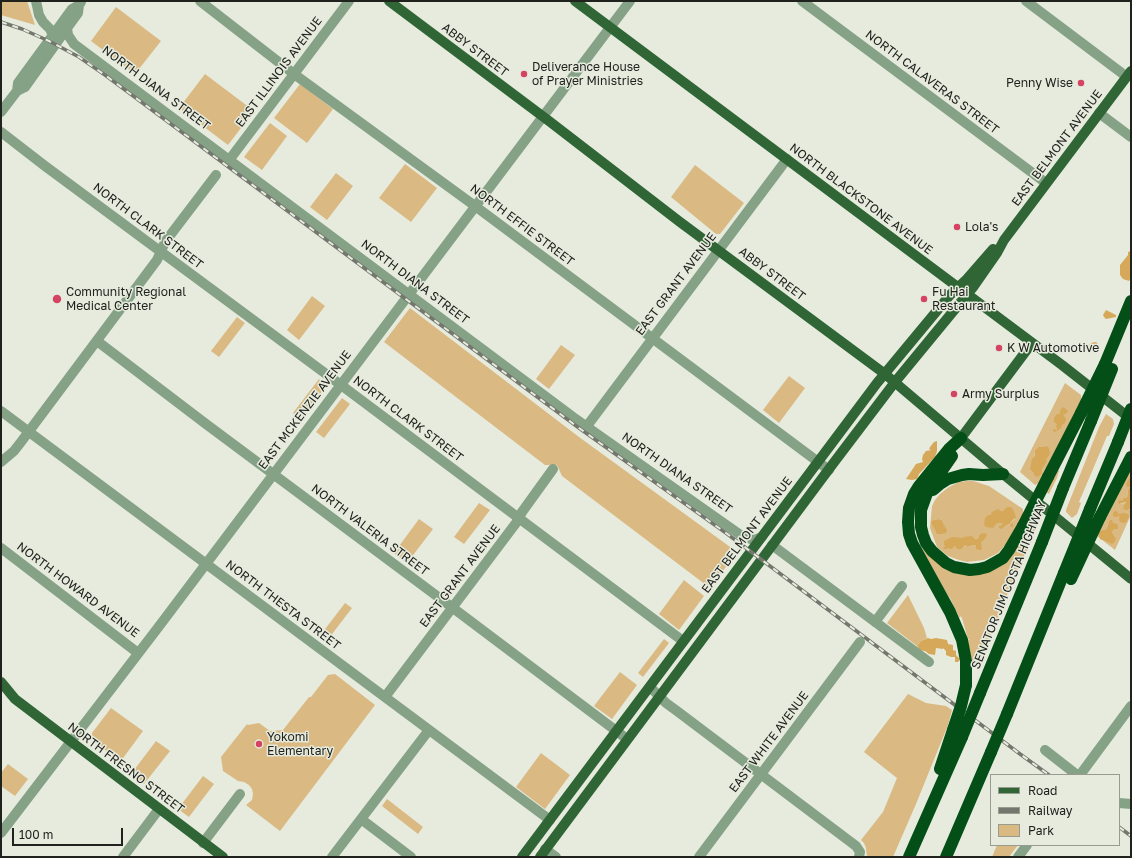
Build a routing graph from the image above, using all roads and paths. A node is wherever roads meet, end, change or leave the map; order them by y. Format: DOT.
graph roads {
  1 [pos="36,1"];
  2 [pos="42,1"];
  3 [pos="200,1"];
  4 [pos="349,1"];
  5 [pos="389,1"];
  6 [pos="574,1"];
  7 [pos="630,1"];
  8 [pos="802,1"];
  9 [pos="1026,1"];
  10 [pos="81,3"];
  11 [pos="65,25"];
  12 [pos="610,27"];
  13 [pos="53,35"];
  14 [pos="294,74"];
  15 [pos="1129,74"];
  16 [pos="17,92"];
  17 [pos="1,112"];
  18 [pos="1099,113"];
  19 [pos="542,116"];
  20 [pos="1,132"];
  21 [pos="1131,137"];
  22 [pos="230,159"];
  23 [pos="786,159"];
  24 [pos="216,175"];
  25 [pos="1046,184"];
  26 [pos="475,206"];
  27 [pos="1004,240"];
  28 [pos="718,250"];
  29 [pos="161,252"];
  30 [pos="958,288"];
  31 [pos="409,294"];
  32 [pos="967,294"];
  33 [pos="1131,300"];
  34 [pos="1131,322"];
  35 [pos="652,338"];
  36 [pos="97,341"];
  37 [pos="1032,343"];
  38 [pos="1108,366"];
  39 [pos="885,374"];
  40 [pos="895,382"];
  41 [pos="341,384"];
  42 [pos="1131,409"];
  43 [pos="1,411"];
  44 [pos="1131,419"];
  45 [pos="587,426"];
  46 [pos="29,432"];
  47 [pos="961,438"];
  48 [pos="1131,457"];
  49 [pos="1,462"];
  50 [pos="818,462"];
  51 [pos="553,469"];
  52 [pos="829,470"];
  53 [pos="273,474"];
  54 [pos="1003,474"];
  55 [pos="923,504"];
  56 [pos="783,508"];
  57 [pos="519,518"];
  58 [pos="762,537"];
  59 [pos="772,545"];
  60 [pos="1,548"];
  61 [pos="206,564"];
  62 [pos="1067,576"];
  63 [pos="1131,579"];
  64 [pos="902,586"];
  65 [pos="453,608"];
  66 [pos="875,622"];
  67 [pos="683,641"];
  68 [pos="860,642"];
  69 [pos="138,653"];
  70 [pos="929,662"];
  71 [pos="1,682"];
  72 [pos="650,687"];
  73 [pos="1,694"];
  74 [pos="659,696"];
  75 [pos="385,697"];
  76 [pos="15,699"];
  77 [pos="1131,706"];
  78 [pos="429,730"];
  79 [pos="616,731"];
  80 [pos="957,734"];
  81 [pos="627,739"];
  82 [pos="70,742"];
  83 [pos="1045,750"];
  84 [pos="1077,774"];
  85 [pos="1079,774"];
  86 [pos="760,775"];
  87 [pos="240,794"];
  88 [pos="1120,803"];
  89 [pos="1131,804"];
  90 [pos="159,809"];
  91 [pos="361,819"];
  92 [pos="550,820"];
  93 [pos="2,832"];
  94 [pos="203,843"];
  95 [pos="1026,846"];
  96 [pos="543,853"];
  97 [pos="859,854"];
  98 [pos="123,857"];
  99 [pos="223,857"];
  100 [pos="332,857"];
  101 [pos="411,857"];
  102 [pos="522,857"];
  103 [pos="556,857"];
  104 [pos="699,857"];
  105 [pos="909,857"];
  106 [pos="946,857"];
  107 [pos="1018,857"];
  1 -- 13 [label="street"];
  2 -- 11 [label="street"];
  3 -- 14 [label="street, NORTH EFFIE STREET"];
  4 -- 14 [label="street, EAST ILLINOIS AVENUE"];
  5 -- 19 [label="main road, ABBY STREET"];
  6 -- 12 [label="main road, NORTH BLACKSTONE AVENUE"];
  7 -- 12 [label="street, EAST MCKENZIE AVENUE"];
  8 -- 25 [label="street, NORTH CALAVERAS STREET"];
  9 -- 15 [label="street"];
  10 -- 11 [label="street"];
  11 -- 13 [label="street"];
  11 -- 16 [label="street"];
  11 -- 22 [label="street, NORTH DIANA STREET"];
  12 -- 19 [label="street, EAST MCKENZIE AVENUE"];
  12 -- 23 [label="main road, NORTH BLACKSTONE AVENUE"];
  13 -- 16 [label="street"];
  14 -- 22 [label="street, EAST ILLINOIS AVENUE"];
  14 -- 26 [label="street, NORTH EFFIE STREET"];
  15 -- 18 [label="main road, EAST BELMONT AVENUE"];
  16 -- 17 [label="street"];
  18 -- 21 [label="street"];
  18 -- 25 [label="main road, EAST BELMONT AVENUE"];
  19 -- 26 [label="street, EAST MCKENZIE AVENUE"];
  19 -- 28 [label="main road, ABBY STREET"];
  20 -- 29 [label="street, NORTH CLARK STREET"];
  22 -- 31 [label="street, NORTH DIANA STREET"];
  23 -- 28 [label="street, EAST GRANT AVENUE"];
  23 -- 30 [label="main road, NORTH BLACKSTONE AVENUE"];
  24 -- 29 [label="street"];
  25 -- 27 [label="main road, EAST BELMONT AVENUE"];
  26 -- 31 [label="street, EAST MCKENZIE AVENUE"];
  26 -- 35 [label="street, NORTH EFFIE STREET"];
  27 -- 30 [label="main road, EAST BELMONT AVENUE"];
  27 -- 32 [label="main road, EAST BELMONT AVENUE"];
  28 -- 35 [label="street, EAST GRANT AVENUE"];
  28 -- 39 [label="main road, ABBY STREET"];
  29 -- 36 [label="street"];
  29 -- 41 [label="street, NORTH CLARK STREET"];
  30 -- 32 [label="main road, NORTH BLACKSTONE AVENUE"];
  30 -- 39 [label="main road, EAST BELMONT AVENUE"];
  31 -- 41 [label="street, EAST MCKENZIE AVENUE"];
  31 -- 45 [label="street, NORTH DIANA STREET"];
  32 -- 37 [label="main road, NORTH BLACKSTONE AVENUE"];
  32 -- 40 [label="main road, EAST BELMONT AVENUE"];
  33 -- 38 [label="highway"];
  34 -- 38 [label="highway, SENATOR JIM COSTA HIGHWAY"];
  35 -- 45 [label="street, EAST GRANT AVENUE"];
  35 -- 50 [label="street, NORTH EFFIE STREET"];
  36 -- 46 [label="street"];
  36 -- 53 [label="street, NORTH VALERIA STREET"];
  37 -- 44 [label="main road, NORTH BLACKSTONE AVENUE"];
  37 -- 47 [label="main road"];
  38 -- 55 [label="highway, bridge"];
  38 -- 80 [label="highway, SENATOR JIM COSTA HIGHWAY, bridge"];
  39 -- 40 [label="main road, ABBY STREET"];
  39 -- 50 [label="main road, EAST BELMONT AVENUE"];
  40 -- 47 [label="main road, ABBY STREET"];
  40 -- 52 [label="main road, EAST BELMONT AVENUE"];
  41 -- 53 [label="street, EAST MCKENZIE AVENUE"];
  41 -- 57 [label="street, NORTH CLARK STREET"];
  42 -- 62 [label="highway, bridge"];
  43 -- 46 [label="street, NORTH THESTA STREET"];
  45 -- 58 [label="street, NORTH DIANA STREET"];
  46 -- 49 [label="street"];
  46 -- 61 [label="street, NORTH THESTA STREET"];
  47 -- 54 [label="main road, ABBY STREET"];
  47 -- 55 [label="highway"];
  47 -- 80 [label="highway, bridge"];
  48 -- 62 [label="highway, bridge"];
  50 -- 52 [label="street, NORTH EFFIE STREET"];
  50 -- 56 [label="main road, EAST BELMONT AVENUE"];
  51 -- 57 [label="street, EAST GRANT AVENUE"];
  52 -- 59 [label="main road, EAST BELMONT AVENUE"];
  53 -- 61 [label="street, EAST MCKENZIE AVENUE"];
  53 -- 65 [label="street, NORTH VALERIA STREET"];
  54 -- 55 [label="highway"];
  54 -- 63 [label="main road, ABBY STREET"];
  56 -- 58 [label="main road, EAST BELMONT AVENUE"];
  56 -- 59 [label="main road"];
  57 -- 65 [label="street, EAST GRANT AVENUE"];
  57 -- 67 [label="street, NORTH CLARK STREET"];
  58 -- 67 [label="main road, EAST BELMONT AVENUE"];
  59 -- 66 [label="street"];
  59 -- 74 [label="main road, EAST BELMONT AVENUE"];
  60 -- 69 [label="street, NORTH HOWARD AVENUE"];
  61 -- 69 [label="street, EAST MCKENZIE AVENUE"];
  61 -- 75 [label="street, NORTH THESTA STREET"];
  62 -- 106 [label="highway, bridge"];
  64 -- 66 [label="street"];
  65 -- 75 [label="street, EAST GRANT AVENUE"];
  65 -- 79 [label="street, NORTH VALERIA STREET"];
  66 -- 70 [label="street"];
  67 -- 72 [label="main road, EAST BELMONT AVENUE"];
  68 -- 86 [label="street, EAST WHITE AVENUE"];
  69 -- 82 [label="street, EAST MCKENZIE AVENUE"];
  71 -- 76 [label="main road, NORTH FRESNO STREET"];
  72 -- 74 [label="street"];
  72 -- 79 [label="main road, EAST BELMONT AVENUE"];
  73 -- 76 [label="main road, NORTH FRESNO STREET"];
  74 -- 81 [label="main road, EAST BELMONT AVENUE"];
  74 -- 86 [label="street"];
  75 -- 78 [label="street, NORTH THESTA STREET"];
  76 -- 82 [label="main road, NORTH FRESNO STREET"];
  77 -- 85 [label="street"];
  78 -- 91 [label="street"];
  78 -- 92 [label="street, NORTH THESTA STREET"];
  79 -- 81 [label="street, NORTH VALERIA STREET"];
  79 -- 92 [label="main road, EAST BELMONT AVENUE"];
  80 -- 105 [label="highway, SENATOR JIM COSTA HIGHWAY"];
  81 -- 96 [label="main road, EAST BELMONT AVENUE"];
  82 -- 90 [label="main road, NORTH FRESNO STREET"];
  82 -- 93 [label="street, EAST MCKENZIE AVENUE"];
  83 -- 84 [label="street"];
  86 -- 97 [label="street"];
  86 -- 104 [label="street, EAST WHITE AVENUE"];
  87 -- 94 [label="street"];
  88 -- 89 [label="street"];
  90 -- 94 [label="main road, NORTH FRESNO STREET"];
  90 -- 98 [label="street"];
  91 -- 100 [label="street"];
  91 -- 101 [label="street"];
  92 -- 102 [label="main road, EAST BELMONT AVENUE"];
  94 -- 99 [label="main road, NORTH FRESNO STREET"];
  95 -- 107 [label="street"];
  96 -- 103 [label="street"];
}
